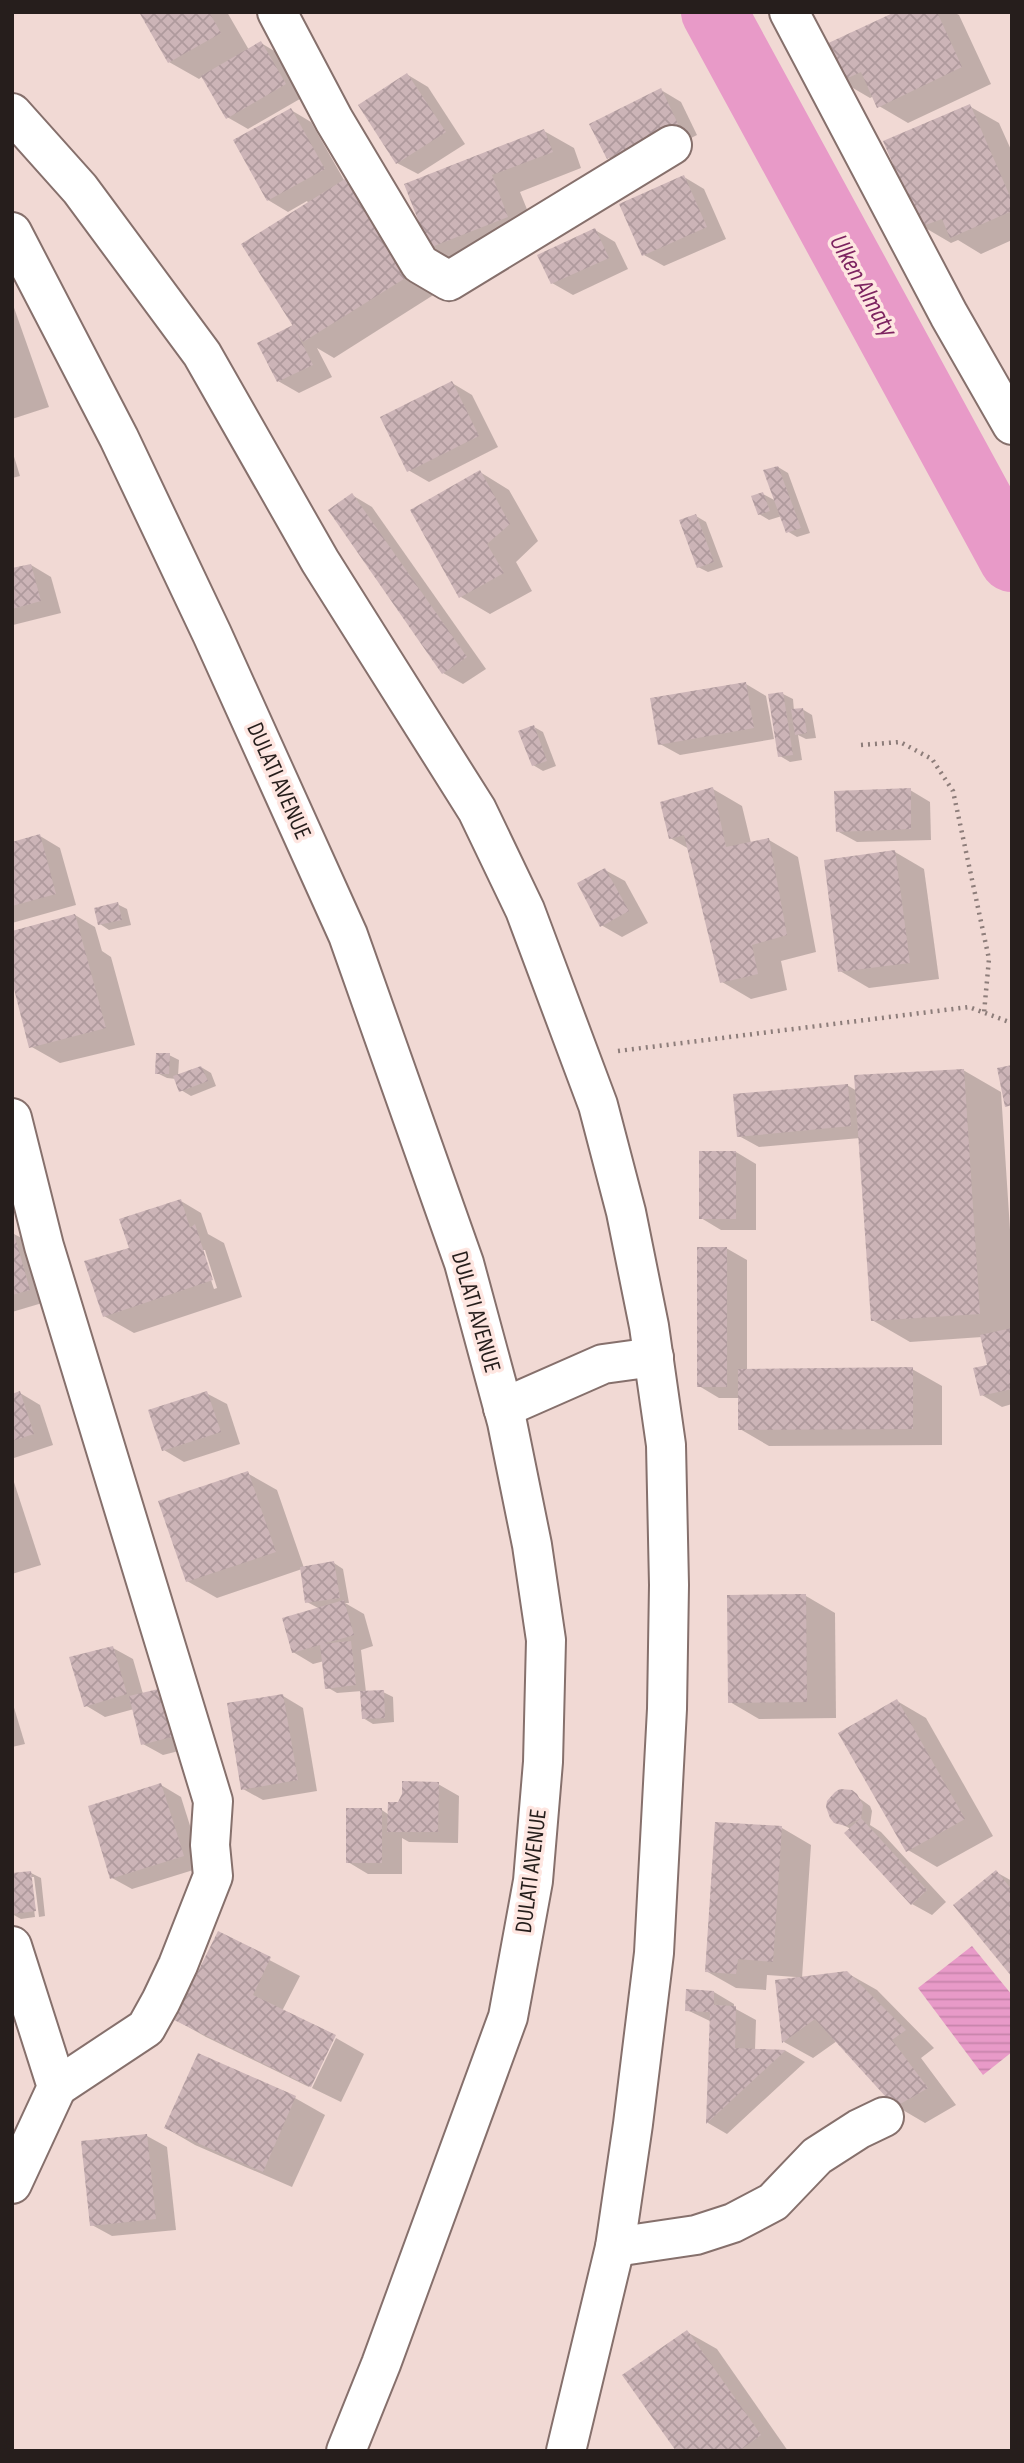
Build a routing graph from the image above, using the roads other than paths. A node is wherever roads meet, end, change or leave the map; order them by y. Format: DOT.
graph roads {
  1 [pos="277,12"];
  2 [pos="789,12"];
  3 [pos="12,113"];
  4 [pos="672,145"];
  5 [pos="12,232"];
  6 [pos="1012,425"];
  7 [pos="12,1118"];
  8 [pos="654,1357"];
  9 [pos="503,1408"];
  10 [pos="12,1946"];
  11 [pos="57,2087"];
  12 [pos="884,2117"];
  13 [pos="12,2184"];
  14 [pos="615,2247"];
  15 [pos="346,2451"];
  16 [pos="566,2451"];
  1 -- 4 [label="street"];
  2 -- 6 [label="street"];
  3 -- 8 [label="street"];
  5 -- 9 [label="street, DULATI AVENUE"];
  7 -- 11 [label="street"];
  8 -- 9 [label="street"];
  8 -- 14 [label="street"];
  9 -- 15 [label="street, DULATI AVENUE"];
  10 -- 11 [label="street"];
  11 -- 13 [label="street"];
  12 -- 14 [label="street"];
  14 -- 16 [label="street"];
}
